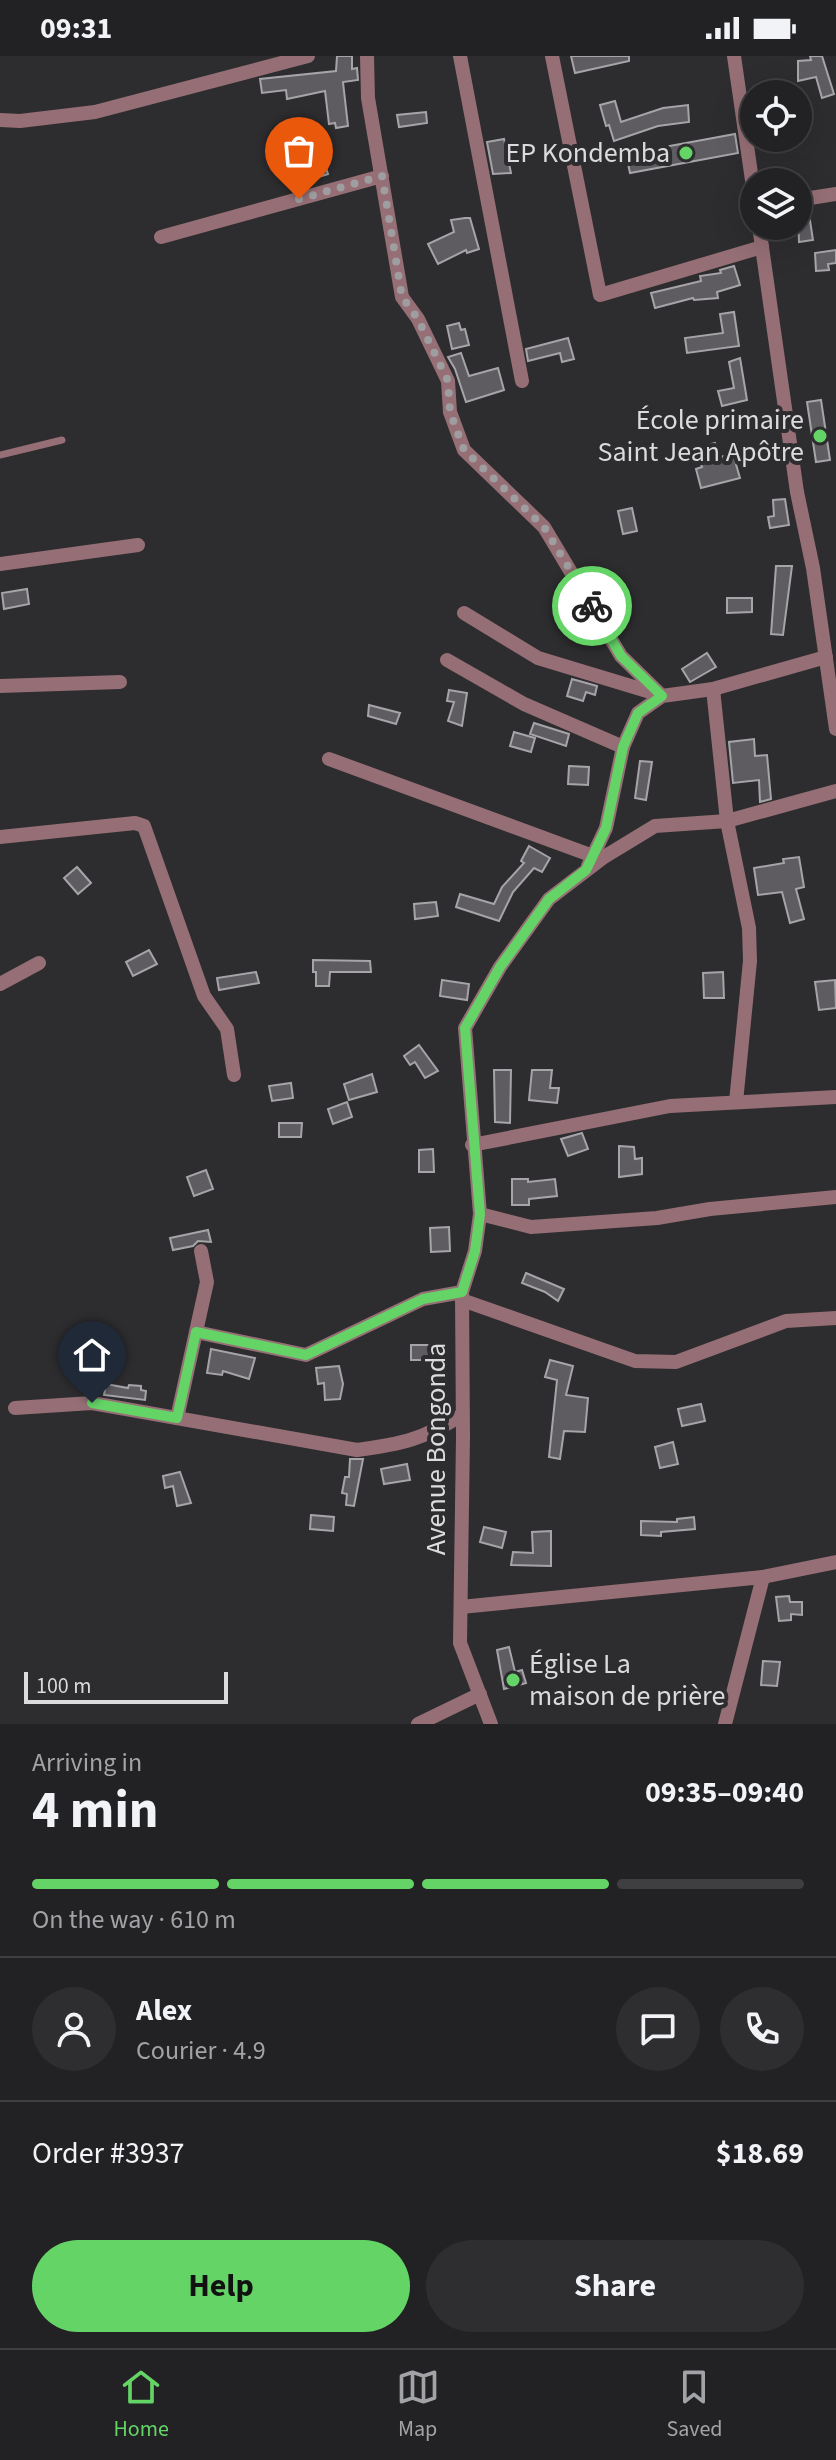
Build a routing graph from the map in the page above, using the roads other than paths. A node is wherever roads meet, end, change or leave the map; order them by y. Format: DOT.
graph roads {
  1 [pos="308,56"];
  2 [pos="367,56"];
  3 [pos="460,56"];
  4 [pos="552,56"];
  5 [pos="734,56"];
  6 [pos="0,120"];
  7 [pos="750,168"];
  8 [pos="382,176"];
  9 [pos="836,194"];
  10 [pos="812,198"];
  11 [pos="161,237"];
  12 [pos="761,240"];
  13 [pos="762,247"];
  14 [pos="522,381"];
  15 [pos="62,440"];
  16 [pos="0,455"];
  17 [pos="138,545"];
  18 [pos="0,564"];
  19 [pos="464,613"];
  20 [pos="826,657"];
  21 [pos="447,660"];
  22 [pos="120,682"];
  23 [pos="0,686"];
  24 [pos="713,689"];
  25 [pos="662,696"];
  26 [pos="836,729"];
  27 [pos="623,747"];
  28 [pos="329,759"];
  29 [pos="836,791"];
  30 [pos="727,821"];
  31 [pos="0,837"];
  32 [pos="593,856"];
  33 [pos="586,870"];
  34 [pos="39,963"];
  35 [pos="0,984"];
  36 [pos="234,1075"];
  37 [pos="836,1097"];
  38 [pos="736,1102"];
  39 [pos="472,1145"];
  40 [pos="836,1197"];
  41 [pos="480,1214"];
  42 [pos="201,1251"];
  43 [pos="462,1296"];
  44 [pos="836,1318"];
  45 [pos="196,1332"];
  46 [pos="15,1408"];
  47 [pos="462,1415"];
  48 [pos="177,1418"];
  49 [pos="836,1562"];
  50 [pos="763,1577"];
  51 [pos="461,1607"];
  52 [pos="480,1694"];
  53 [pos="418,1724"];
  54 [pos="491,1724"];
  55 [pos="725,1724"];
  1 -- 6 [label="street"];
  2 -- 8 [label="street"];
  3 -- 14 [label="street"];
  4 -- 13 [label="street"];
  5 -- 7 [label="street"];
  8 -- 11 [label="street"];
  8 -- 25 [label="street"];
  9 -- 10 [label="street"];
  12 -- 13 [label="street"];
  13 -- 20 [label="street"];
  15 -- 16 [label="lane"];
  17 -- 18 [label="street"];
  19 -- 25 [label="street"];
  20 -- 24 [label="street"];
  20 -- 26 [label="street"];
  21 -- 27 [label="street"];
  22 -- 23 [label="street"];
  24 -- 25 [label="street"];
  24 -- 30 [label="street"];
  25 -- 27 [label="street"];
  27 -- 32 [label="street"];
  28 -- 32 [label="street"];
  29 -- 30 [label="street"];
  30 -- 33 [label="street"];
  30 -- 38 [label="street"];
  31 -- 36 [label="street"];
  32 -- 33 [label="street"];
  33 -- 39 [label="street, Avenue Bongonda"];
  34 -- 35 [label="street"];
  37 -- 38 [label="street"];
  38 -- 39 [label="street"];
  39 -- 41 [label="street, Avenue Bongonda"];
  40 -- 41 [label="street"];
  41 -- 43 [label="street, Avenue Bongonda"];
  42 -- 45 [label="street"];
  43 -- 44 [label="street"];
  43 -- 45 [label="street"];
  43 -- 47 [label="street, Avenue Bongonda"];
  45 -- 48 [label="street"];
  46 -- 48 [label="street"];
  47 -- 48 [label="street"];
  47 -- 51 [label="street, Avenue Bongonda"];
  49 -- 50 [label="street"];
  50 -- 51 [label="street"];
  50 -- 55 [label="street"];
  51 -- 52 [label="street, Avenue Bongonda"];
  52 -- 53 [label="street"];
  52 -- 54 [label="street, Avenue Bongonda"];
}
